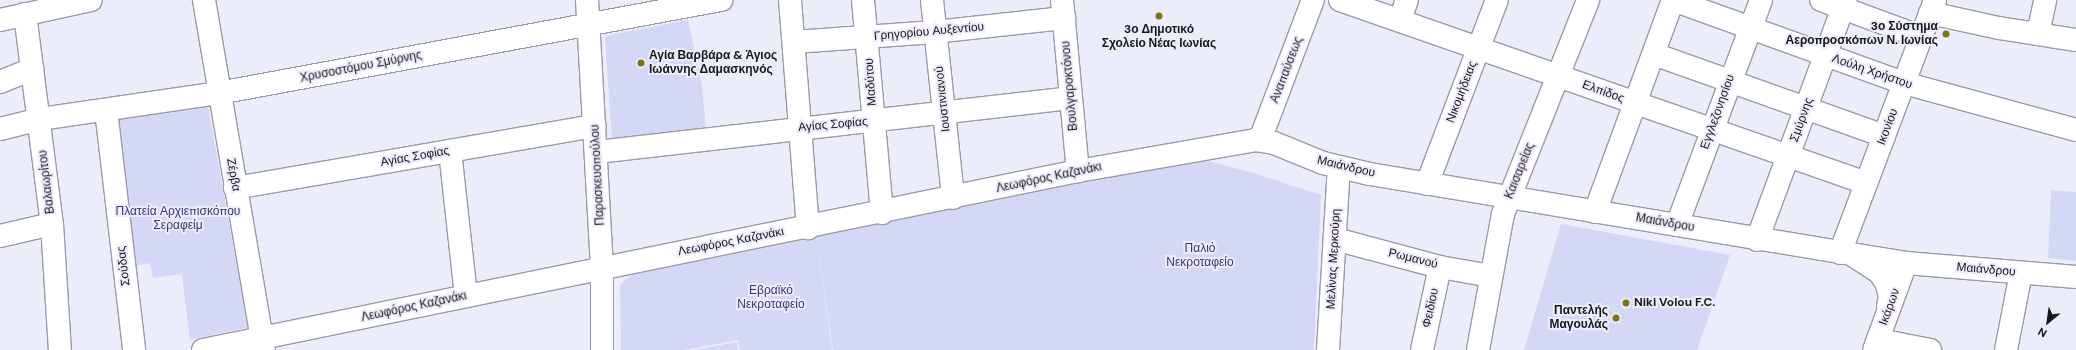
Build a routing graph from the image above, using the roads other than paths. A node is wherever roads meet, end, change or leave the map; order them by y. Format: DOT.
graph roads {
  1 [pos="91,0"];
  2 [pos="204,0"];
  3 [pos="587,0"];
  4 [pos="721,0"];
  5 [pos="790,0"];
  6 [pos="864,0"];
  7 [pos="932,0"];
  8 [pos="1313,0"];
  9 [pos="1340,0"];
  10 [pos="1407,0"];
  11 [pos="1497,0"];
  12 [pos="1588,0"];
  13 [pos="1673,0"];
  14 [pos="1761,0"];
  15 [pos="1821,0"];
  16 [pos="2045,0"];
  17 [pos="699,2"];
  18 [pos="1844,4"];
  19 [pos="1933,7"];
  20 [pos="31,9"];
  21 [pos="1063,9"];
  22 [pos="0,20"];
  23 [pos="1400,20"];
  24 [pos="589,24"];
  25 [pos="1750,28"];
  26 [pos="936,32"];
  27 [pos="2038,34"];
  28 [pos="867,37"];
  29 [pos="1921,38"];
  30 [pos="2076,40"];
  31 [pos="794,42"];
  32 [pos="1479,48"];
  33 [pos="1654,54"];
  34 [pos="1825,55"];
  35 [pos="33,69"];
  36 [pos="1558,76"];
  37 [pos="1730,81"];
  38 [pos="0,82"];
  39 [pos="1904,83"];
  40 [pos="219,93"];
  41 [pos="1070,98"];
  42 [pos="1636,103"];
  43 [pos="1806,108"];
  44 [pos="106,110"];
  45 [pos="944,114"];
  46 [pos="40,119"];
  47 [pos="874,122"];
  48 [pos="595,126"];
  49 [pos="799,128"];
  50 [pos="0,129"];
  51 [pos="1712,130"];
  52 [pos="2076,130"];
  53 [pos="1884,136"];
  54 [pos="1260,140"];
  55 [pos="450,151"];
  56 [pos="597,152"];
  57 [pos="1788,157"];
  58 [pos="1339,167"];
  59 [pos="1078,171"];
  60 [pos="1866,183"];
  61 [pos="1427,184"];
  62 [pos="235,188"];
  63 [pos="1510,197"];
  64 [pos="953,198"];
  65 [pos="1595,212"];
  66 [pos="882,213"];
  67 [pos="52,224"];
  68 [pos="1677,225"];
  69 [pos="808,228"];
  70 [pos="0,236"];
  71 [pos="1335,239"];
  72 [pos="1758,240"];
  73 [pos="1847,254"];
  74 [pos="1906,263"];
  75 [pos="1440,267"];
  76 [pos="602,268"];
  77 [pos="2022,273"];
  78 [pos="1491,276"];
  79 [pos="2076,277"];
  80 [pos="466,296"];
  81 [pos="1888,313"];
  82 [pos="263,345"];
  83 [pos="1876,345"];
  84 [pos="60,350"];
  85 [pos="134,350"];
  86 [pos="203,350"];
  87 [pos="602,350"];
  88 [pos="1328,350"];
  89 [pos="1422,350"];
  90 [pos="1478,350"];
  91 [pos="1930,350"];
  92 [pos="2006,350"];
  1 -- 20 [label="street"];
  2 -- 40 [label="street, Ζέρβα"];
  3 -- 24 [label="street, Παρασκευοπούλου"];
  4 -- 17 [label="street, Χρυσοστόμου Σμύρνης"];
  5 -- 31 [label="street"];
  6 -- 28 [label="street, Μαδύτου"];
  7 -- 26 [label="street, Ιουστινιανού"];
  8 -- 54 [label="street, Αναπαύσεως"];
  9 -- 23 [label="street, Ελπίδος"];
  10 -- 23 [label="street"];
  11 -- 32 [label="street, Νικομήδειας"];
  12 -- 36 [label="street, Καισαρείας"];
  13 -- 25 [label="street, Λούλη Χρήστου"];
  13 -- 33 [label="street"];
  14 -- 25 [label="street, Εγγλεζονησίου"];
  15 -- 18 [label="street"];
  16 -- 27 [label="street"];
  17 -- 24 [label="street, Χρυσοστόμου Σμύρνης"];
  18 -- 29 [label="street"];
  18 -- 34 [label="street, Σμύρνης"];
  19 -- 27 [label="street"];
  19 -- 29 [label="street, Ικονίου"];
  20 -- 22 [label="street"];
  20 -- 35 [label="street, Βαλαωρίτου"];
  21 -- 26 [label="street, Γρηγορίου Αυξεντίου"];
  21 -- 41 [label="street, Βουλγαροκτόνου"];
  23 -- 32 [label="street, Ελπίδος"];
  24 -- 40 [label="street, Χρυσοστόμου Σμύρνης"];
  24 -- 48 [label="street, Παρασκευοπούλου"];
  25 -- 34 [label="street, Λούλη Χρήστου"];
  25 -- 37 [label="street, Εγγλεζονησίου"];
  26 -- 28 [label="street, Γρηγορίου Αυξεντίου"];
  26 -- 45 [label="street, Ιουστινιανού"];
  27 -- 30 [label="street"];
  28 -- 31 [label="street, Γρηγορίου Αυξεντίου"];
  28 -- 47 [label="street, Μαδύτου"];
  29 -- 39 [label="street, Ικονίου"];
  31 -- 49 [label="street"];
  32 -- 36 [label="street, Ελπίδος"];
  32 -- 61 [label="street, Νικομήδειας"];
  33 -- 37 [label="street"];
  33 -- 42 [label="street"];
  34 -- 39 [label="street, Λούλη Χρήστου"];
  34 -- 43 [label="street, Σμύρνης"];
  35 -- 38 [label="street"];
  35 -- 46 [label="street, Βαλαωρίτου"];
  36 -- 42 [label="street, Ελπίδος"];
  36 -- 63 [label="street, Καισαρείας"];
  37 -- 43 [label="street"];
  37 -- 51 [label="street, Εγγλεζονησίου"];
  39 -- 52 [label="street, Λούλη Χρήστου"];
  39 -- 53 [label="street, Ικονίου"];
  40 -- 44 [label="street, Χρυσοστόμου Σμύρνης"];
  40 -- 62 [label="street, Ζέρβα"];
  41 -- 45 [label="street, Αγίας Σοφίας"];
  41 -- 59 [label="street, Βουλγαροκτόνου"];
  42 -- 51 [label="street, Ελπίδος"];
  42 -- 65 [label="street"];
  43 -- 53 [label="street"];
  43 -- 57 [label="street, Σμύρνης"];
  44 -- 46 [label="street, Χρυσοστόμου Σμύρνης"];
  44 -- 85 [label="street, Σούδας"];
  45 -- 47 [label="street, Αγίας Σοφίας"];
  45 -- 64 [label="street, Ιουστινιανού"];
  46 -- 50 [label="street, Χρυσοστόμου Σμύρνης"];
  46 -- 67 [label="street, Βαλαωρίτου"];
  47 -- 49 [label="street, Αγίας Σοφίας"];
  47 -- 66 [label="street, Μαδύτου"];
  48 -- 55 [label="street, Αγίας Σοφίας"];
  48 -- 56 [label="street, Παρασκευοπούλου"];
  49 -- 56 [label="street, Αγίας Σοφίας"];
  49 -- 69 [label="street"];
  51 -- 57 [label="street, Ελπίδος"];
  51 -- 68 [label="street, Εγγλεζονησίου"];
  53 -- 60 [label="street, Ικονίου"];
  54 -- 58 [label="street, Μαιάνδρου"];
  54 -- 59 [label="street, Λεωφόρος Καζανάκι"];
  55 -- 62 [label="street, Αγίας Σοφίας"];
  55 -- 80 [label="street"];
  56 -- 76 [label="street, Παρασκευοπούλου"];
  57 -- 60 [label="street, Ελπίδος"];
  57 -- 72 [label="street, Σμύρνης"];
  58 -- 61 [label="street, Μαιάνδρου"];
  58 -- 71 [label="street, Μελίνας Μερκούρη"];
  59 -- 64 [label="street, Λεωφόρος Καζανάκι"];
  60 -- 73 [label="street, Ικονίου"];
  61 -- 63 [label="street, Μαιάνδρου"];
  62 -- 82 [label="street, Ζέρβα"];
  63 -- 65 [label="street, Μαιάνδρου"];
  63 -- 78 [label="street, Καισαρείας"];
  64 -- 66 [label="street, Λεωφόρος Καζανάκι"];
  65 -- 68 [label="street, Μαιάνδρου"];
  66 -- 69 [label="street, Λεωφόρος Καζανάκι"];
  67 -- 70 [label="street"];
  67 -- 84 [label="street, Βαλαωρίτου"];
  68 -- 72 [label="street, Μαιάνδρου"];
  69 -- 76 [label="street, Λεωφόρος Καζανάκι"];
  71 -- 75 [label="street, Ρωμανού"];
  71 -- 88 [label="street, Μελίνας Μερκούρη"];
  72 -- 73 [label="street, Μαιάνδρου"];
  73 -- 74 [label="street, Μαιάνδρου"];
  73 -- 81 [label="street"];
  74 -- 77 [label="street, Μαιάνδρου"];
  74 -- 81 [label="street, Ικάρων"];
  75 -- 78 [label="street, Ρωμανού"];
  75 -- 89 [label="street, Φειδίου"];
  76 -- 80 [label="street, Λεωφόρος Καζανάκι"];
  76 -- 87 [label="street, Παρασκευοπούλου"];
  77 -- 79 [label="street, Μαιάνδρου"];
  77 -- 92 [label="street"];
  78 -- 90 [label="street, Καισαρείας"];
  80 -- 82 [label="street, Λεωφόρος Καζανάκι"];
  81 -- 83 [label="street, Ικάρων"];
  82 -- 86 [label="street, Λεωφόρος Καζανάκι"];
  83 -- 91 [label="street"];
}
